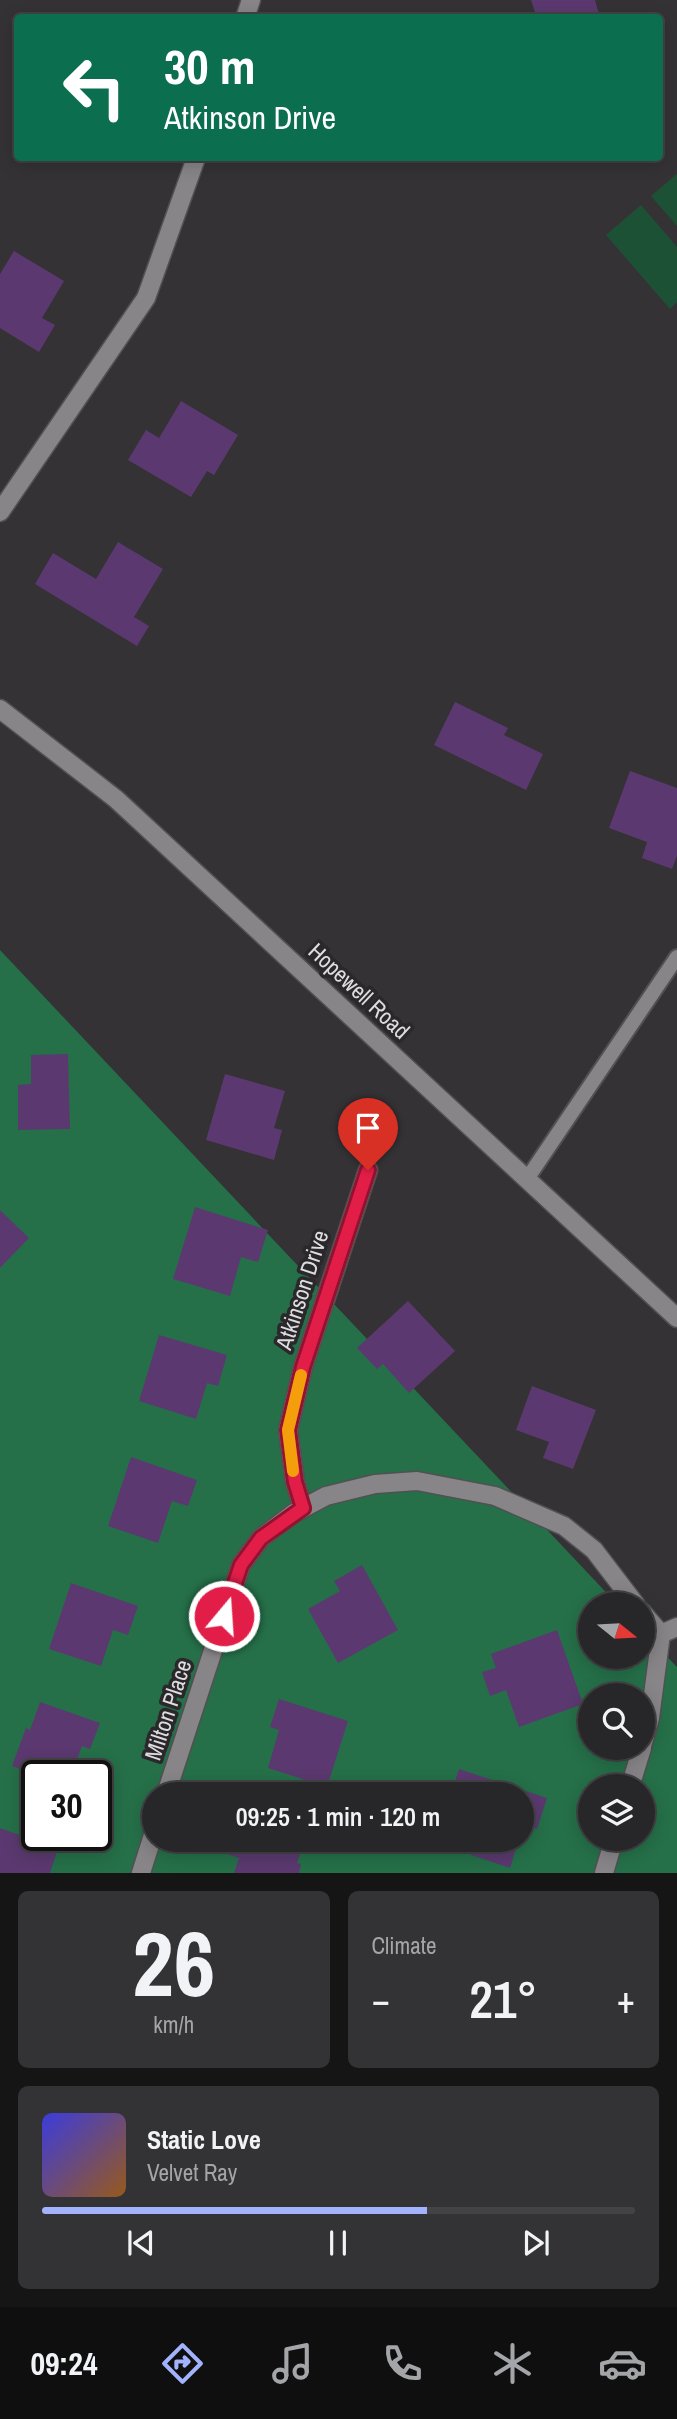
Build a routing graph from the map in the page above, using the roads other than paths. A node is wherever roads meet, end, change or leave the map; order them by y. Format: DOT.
graph roads {
  1 [pos="195,161"];
  2 [pos="0,512"];
  3 [pos="0,709"];
  4 [pos="677,957"];
  5 [pos="368,1170"];
  6 [pos="527,1179"];
  7 [pos="677,1318"];
  8 [pos="303,1508"];
  9 [pos="626,1592"];
  10 [pos="669,1631"];
  11 [pos="655,1695"];
  12 [pos="170,1782"];
  13 [pos="610,1851"];
  14 [pos="148,1852"];
  15 [pos="141,1873"];
  16 [pos="604,1873"];
  1 -- 2 [label="street"];
  3 -- 6 [label="street, Hopewell Road"];
  4 -- 6 [label="lane"];
  5 -- 8 [label="street, Atkinson Drive"];
  6 -- 7 [label="street, Hopewell Road"];
  8 -- 9 [label="street, Milton Place"];
  8 -- 12 [label="street, Milton Place"];
  10 -- 11 [label="street"];
  13 -- 16 [label="street"];
  14 -- 15 [label="street"];
}
